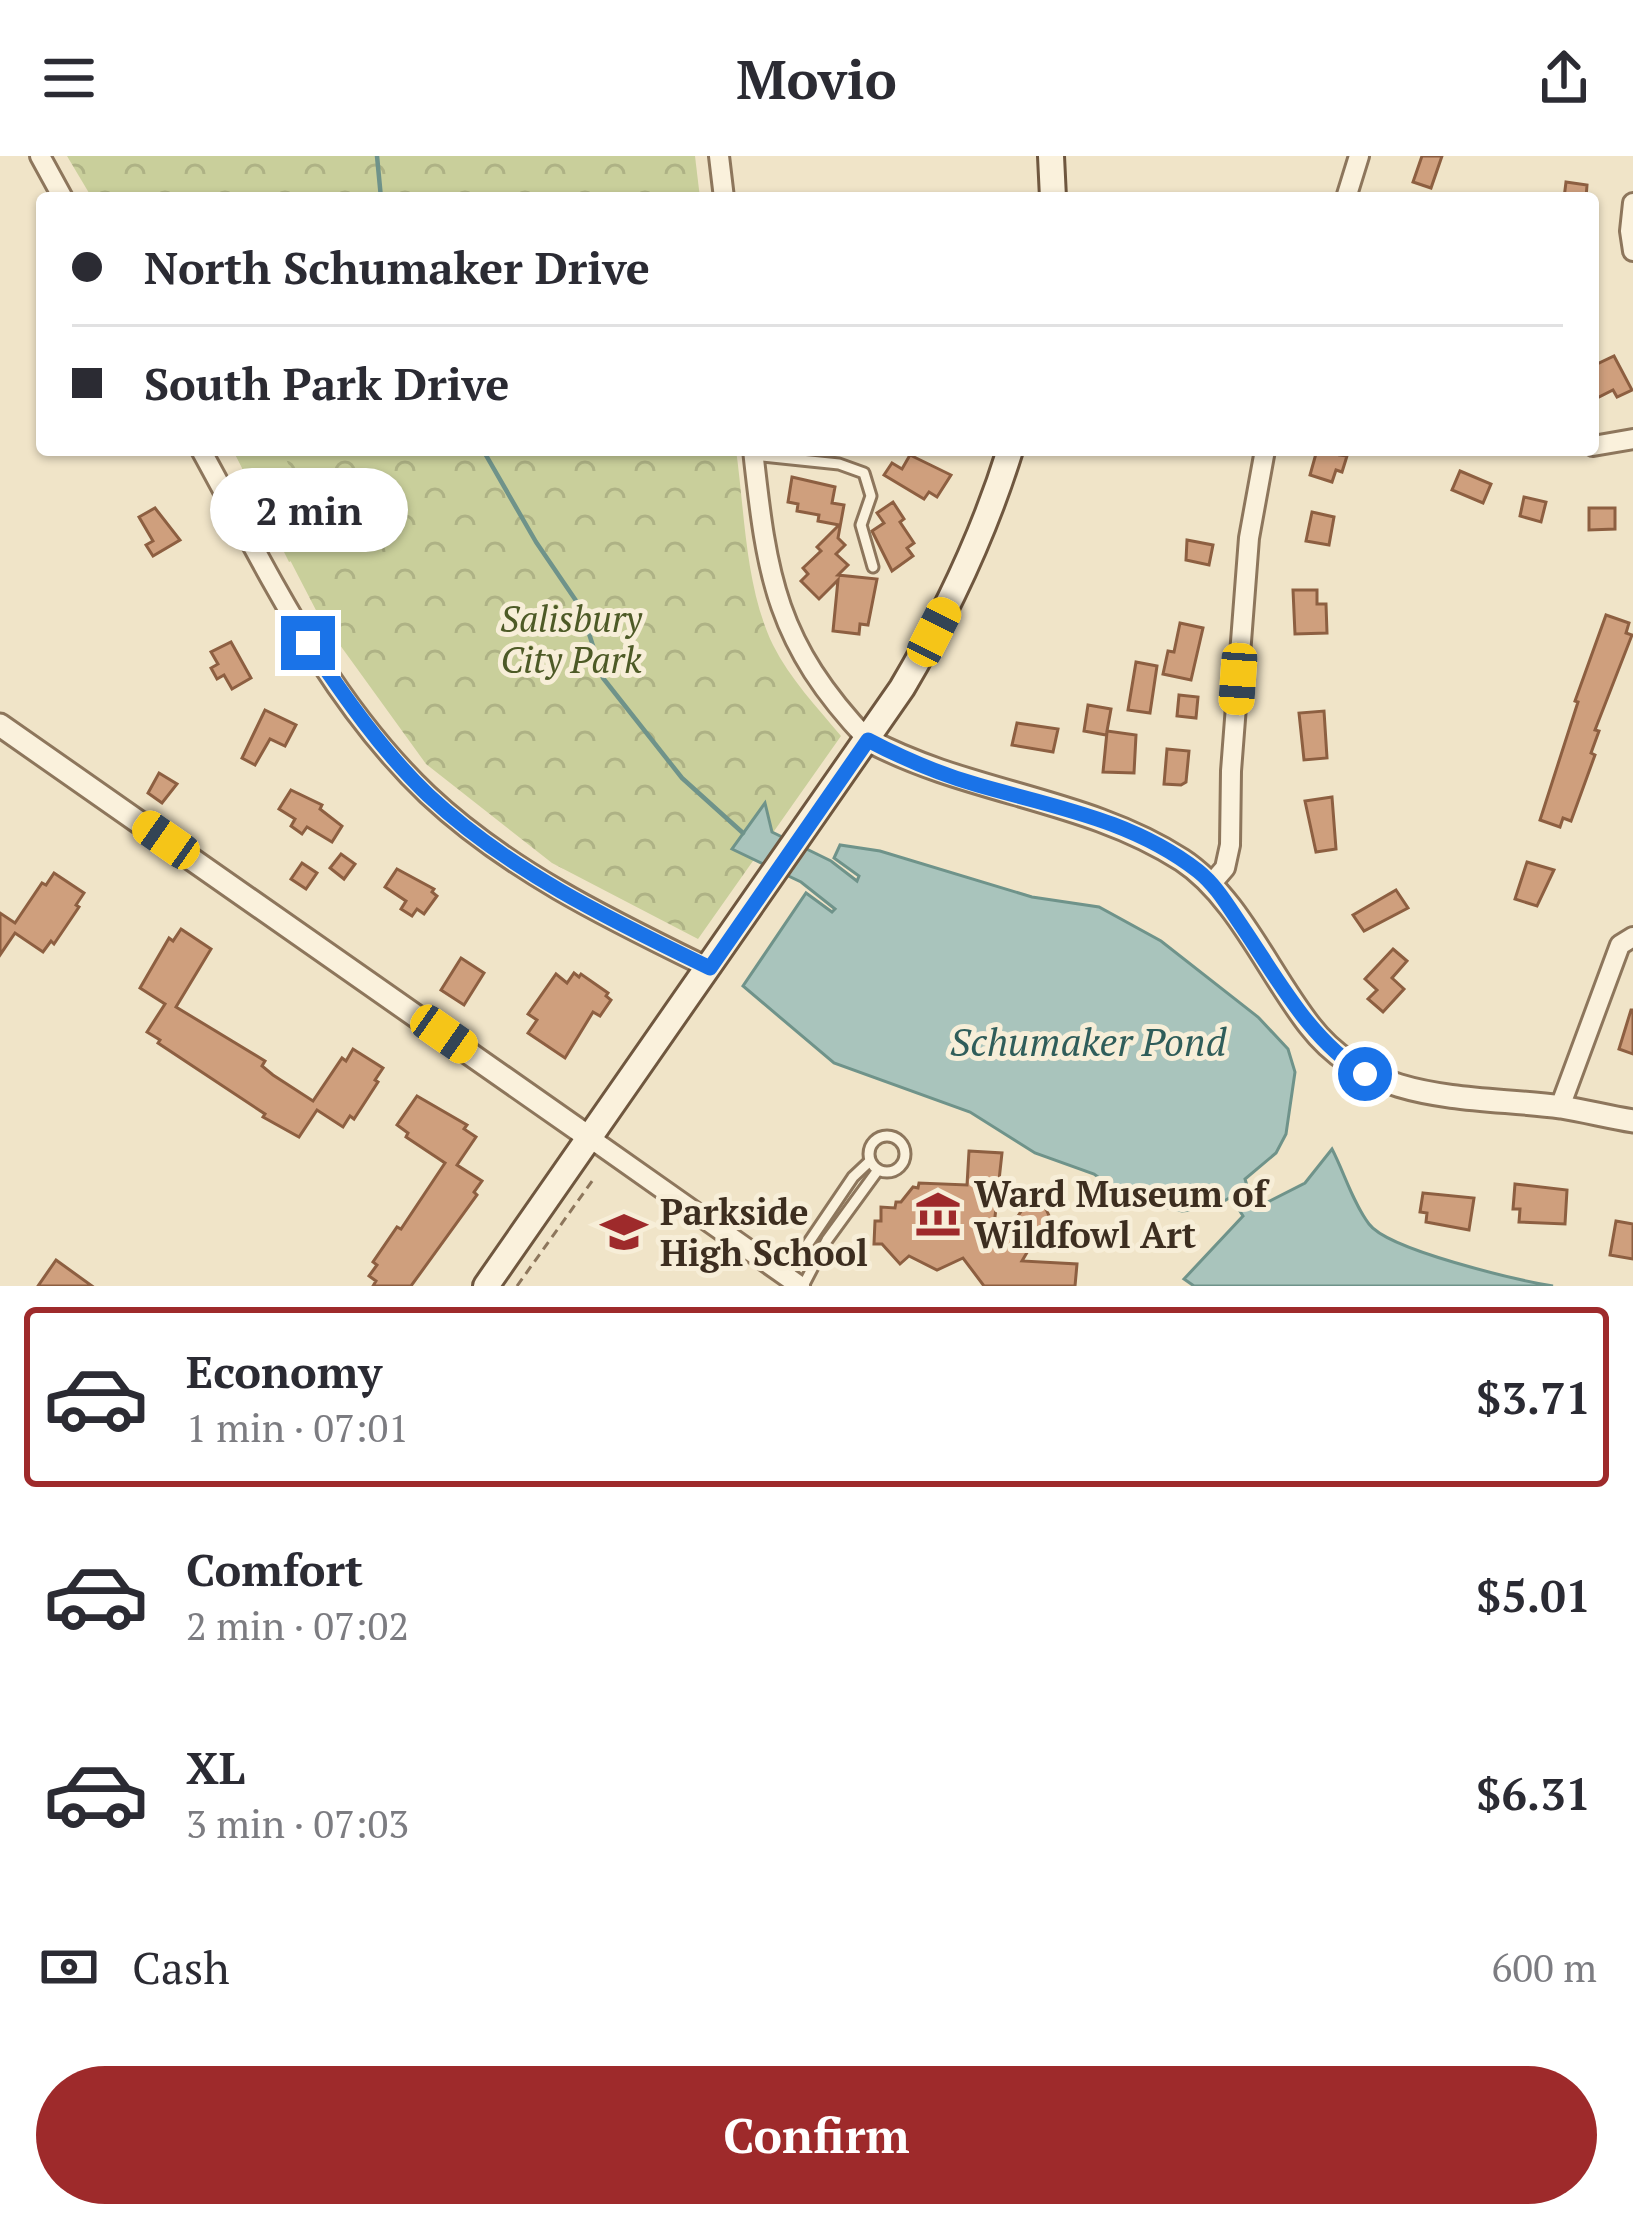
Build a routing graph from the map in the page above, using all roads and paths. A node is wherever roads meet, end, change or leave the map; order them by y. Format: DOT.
graph roads {
  1 [pos="40,156"];
  2 [pos="719,156"];
  3 [pos="1052,156"];
  4 [pos="1360,156"];
  5 [pos="60,192"];
  6 [pos="723,192"];
  7 [pos="1053,192"];
  8 [pos="1348,192"];
  9 [pos="1633,202"];
  10 [pos="1633,251"];
  11 [pos="1633,440"];
  12 [pos="1599,445"];
  13 [pos="204,456"];
  14 [pos="753,456"];
  15 [pos="776,456"];
  16 [pos="1008,456"];
  17 [pos="1263,456"];
  18 [pos="873,567"];
  19 [pos="0,725"];
  20 [pos="868,740"];
  21 [pos="1212,883"];
  22 [pos="1633,937"];
  23 [pos="710,968"];
  24 [pos="1559,1107"];
  25 [pos="1633,1121"];
  26 [pos="590,1138"];
  27 [pos="595,1177"];
  28 [pos="796,1283"];
  29 [pos="486,1286"];
  30 [pos="517,1286"];
  1 -- 5 [label="street"];
  2 -- 6 [label="street"];
  3 -- 7 [label="main road"];
  4 -- 8 [label="street"];
  9 -- 10 [label="street"];
  11 -- 12 [label="street"];
  13 -- 23 [label="street"];
  14 -- 20 [label="street"];
  15 -- 18 [label="lane"];
  16 -- 20 [label="main road"];
  17 -- 21 [label="street"];
  19 -- 26 [label="street"];
  20 -- 21 [label="street"];
  20 -- 23 [label="main road"];
  21 -- 24 [label="street"];
  22 -- 24 [label="street"];
  23 -- 26 [label="main road"];
  24 -- 25 [label="street"];
  26 -- 28 [label="street"];
  26 -- 29 [label="main road"];
  27 -- 30 [label="path"];
  28 -- 28 [label="lane"];
}
